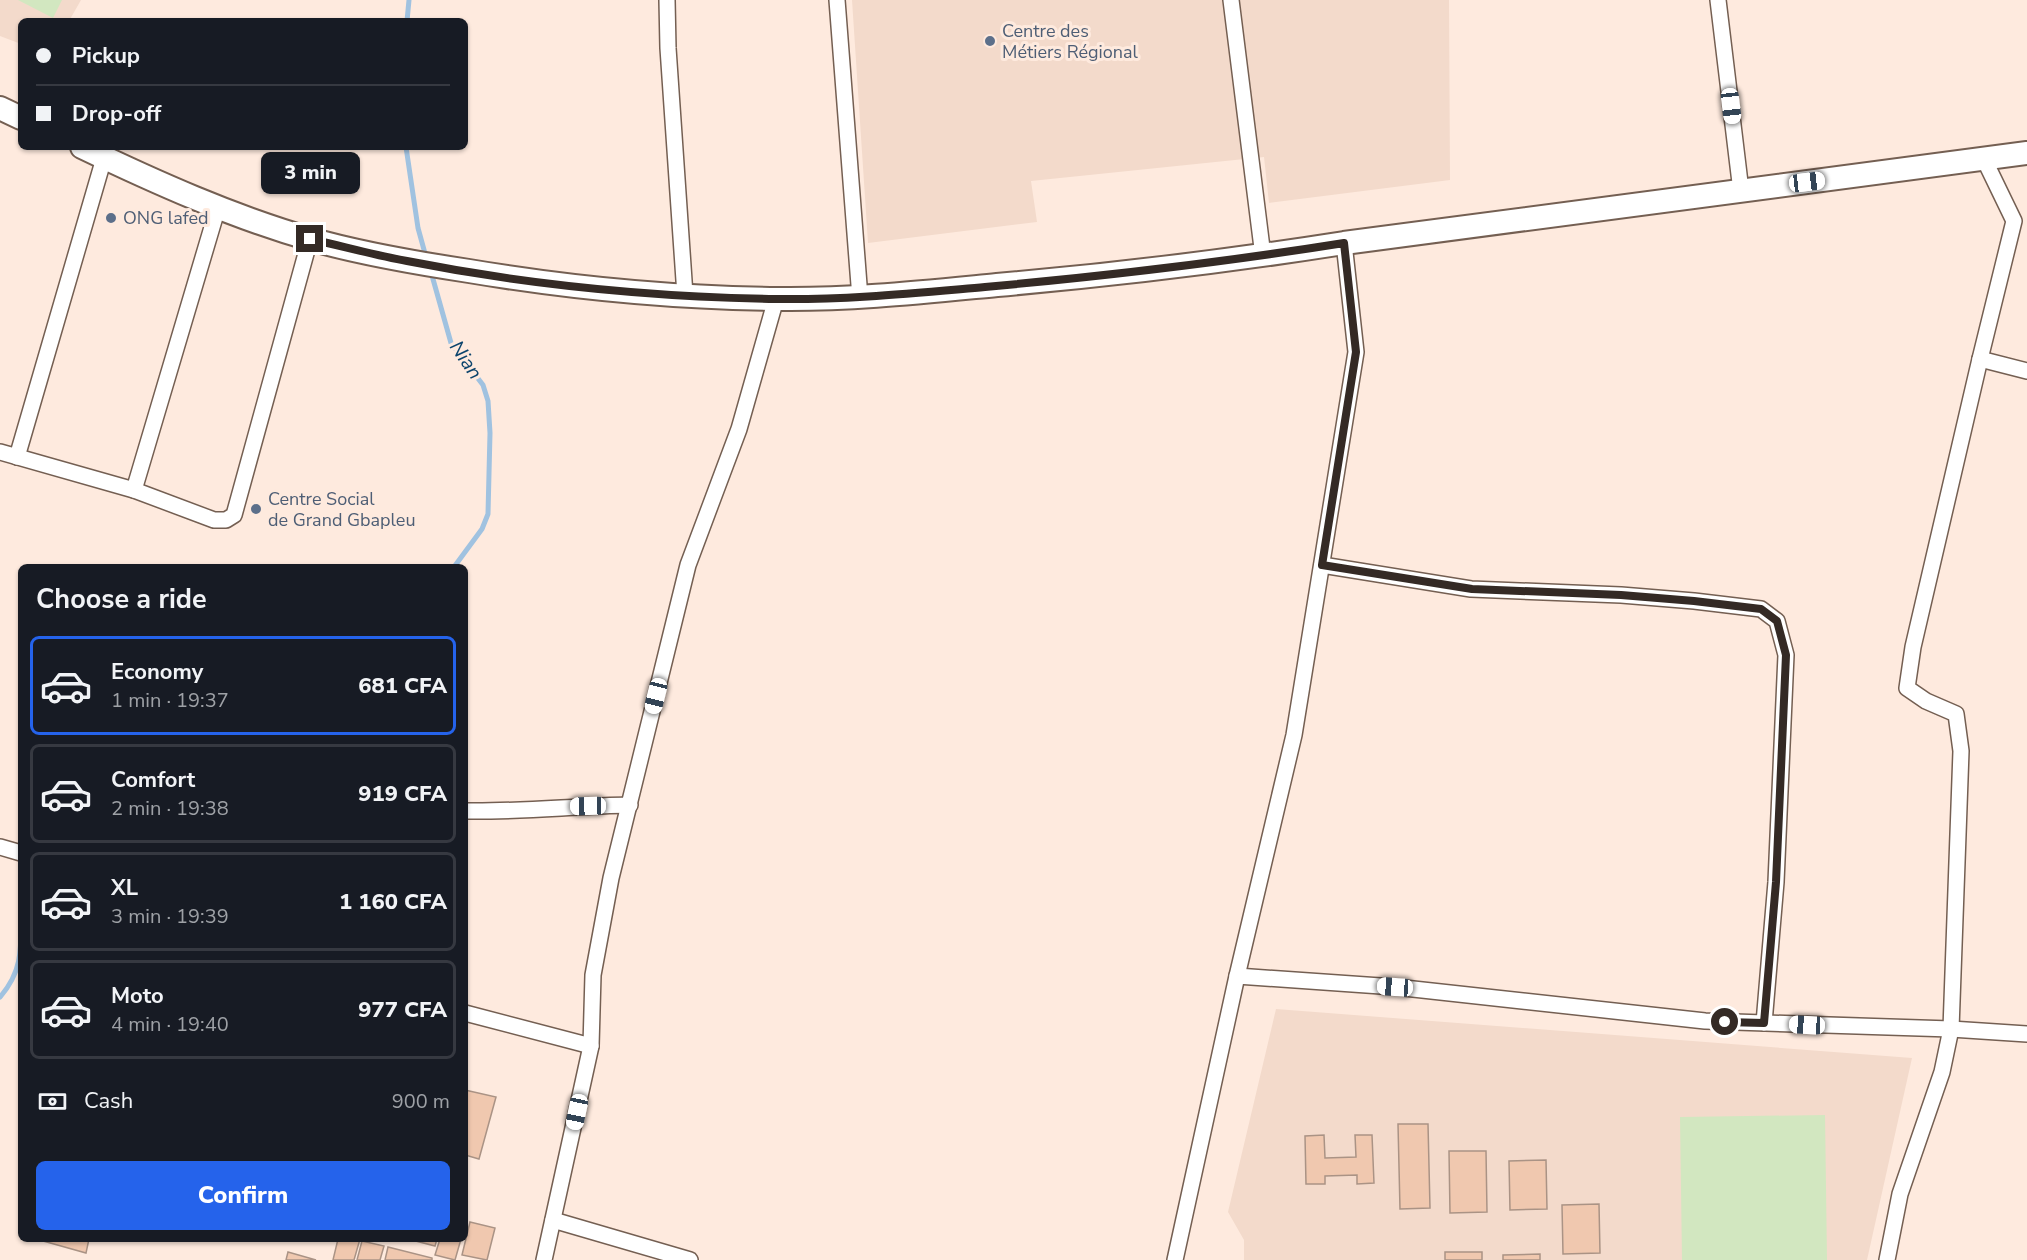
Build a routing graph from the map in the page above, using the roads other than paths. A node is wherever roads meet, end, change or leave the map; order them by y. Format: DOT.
graph roads {
  1 [pos="668,0"];
  2 [pos="837,0"];
  3 [pos="1232,0"];
  4 [pos="1718,0"];
  5 [pos="0,108"];
  6 [pos="18,117"];
  7 [pos="88,150"];
  8 [pos="2027,153"];
  9 [pos="105,158"];
  10 [pos="1984,159"];
  11 [pos="1741,191"];
  12 [pos="218,207"];
  13 [pos="310,239"];
  14 [pos="1344,243"];
  15 [pos="1263,256"];
  16 [pos="685,295"];
  17 [pos="860,298"];
  18 [pos="776,299"];
  19 [pos="1980,359"];
  20 [pos="2027,371"];
  21 [pos="0,452"];
  22 [pos="17,457"];
  23 [pos="134,490"];
  24 [pos="1322,565"];
  25 [pos="630,805"];
  26 [pos="468,811"];
  27 [pos="0,847"];
  28 [pos="18,852"];
  29 [pos="1237,976"];
  30 [pos="468,1014"];
  31 [pos="1764,1023"];
  32 [pos="1951,1029"];
  33 [pos="2027,1034"];
  34 [pos="591,1046"];
  35 [pos="553,1220"];
  36 [pos="544,1260"];
  37 [pos="690,1260"];
  38 [pos="1174,1260"];
  39 [pos="1887,1260"];
  1 -- 16 [label="street"];
  2 -- 17 [label="street"];
  3 -- 15 [label="street"];
  4 -- 11 [label="street"];
  5 -- 6 [label="main road"];
  7 -- 9 [label="main road"];
  8 -- 10 [label="main road"];
  9 -- 12 [label="main road"];
  9 -- 22 [label="street"];
  10 -- 11 [label="main road"];
  10 -- 19 [label="street"];
  11 -- 14 [label="main road"];
  12 -- 13 [label="main road"];
  12 -- 23 [label="street"];
  13 -- 16 [label="main road"];
  13 -- 23 [label="street"];
  14 -- 15 [label="main road"];
  14 -- 24 [label="street"];
  15 -- 17 [label="main road"];
  16 -- 18 [label="main road"];
  17 -- 18 [label="main road"];
  18 -- 25 [label="street"];
  19 -- 20 [label="street"];
  19 -- 32 [label="street"];
  21 -- 22 [label="street"];
  22 -- 23 [label="street"];
  24 -- 29 [label="street"];
  24 -- 31 [label="street"];
  25 -- 26 [label="street"];
  25 -- 34 [label="street"];
  27 -- 28 [label="street"];
  29 -- 31 [label="street"];
  29 -- 38 [label="street"];
  30 -- 34 [label="street"];
  31 -- 32 [label="street"];
  32 -- 33 [label="street"];
  32 -- 39 [label="street"];
  34 -- 35 [label="street"];
  35 -- 36 [label="street"];
  35 -- 37 [label="street"];
}
